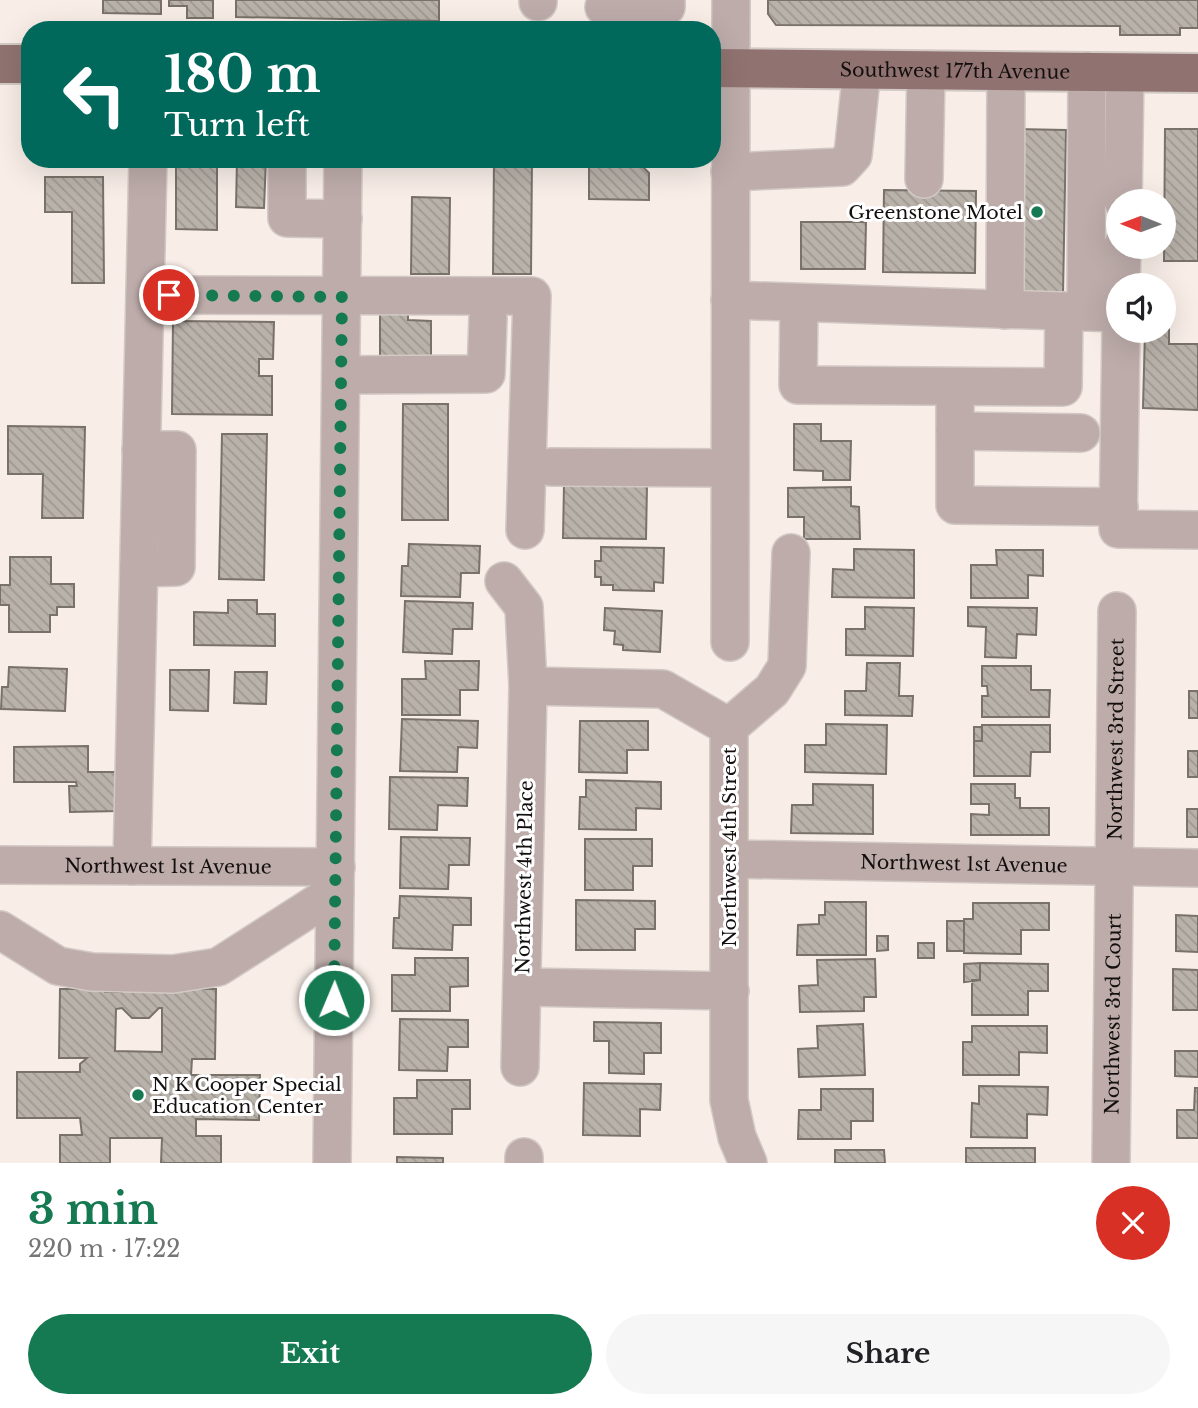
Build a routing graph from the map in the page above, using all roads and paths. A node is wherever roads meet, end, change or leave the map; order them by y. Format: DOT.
graph roads {
  1 [pos="666,0"];
  2 [pos="731,0"];
  3 [pos="603,12"];
  4 [pos="0,64"];
  5 [pos="21,64"];
  6 [pos="721,68"];
  7 [pos="862,69"];
  8 [pos="926,70"];
  9 [pos="1006,71"];
  10 [pos="1087,71"];
  11 [pos="1125,72"];
  12 [pos="1198,73"];
  13 [pos="148,168"];
  14 [pos="287,168"];
  15 [pos="344,168"];
  16 [pos="730,172"];
  17 [pos="924,179"];
  18 [pos="1123,189"];
  19 [pos="343,219"];
  20 [pos="145,295"];
  21 [pos="342,297"];
  22 [pos="730,300"];
  23 [pos="799,303"];
  24 [pos="1004,310"];
  25 [pos="1089,312"];
  26 [pos="488,318"];
  27 [pos="1121,343"];
  28 [pos="341,375"];
  29 [pos="955,387"];
  30 [pos="955,431"];
  31 [pos="1081,433"];
  32 [pos="551,467"];
  33 [pos="730,468"];
  34 [pos="1118,518"];
  35 [pos="525,530"];
  36 [pos="1198,530"];
  37 [pos="791,553"];
  38 [pos="504,580"];
  39 [pos="1117,611"];
  40 [pos="730,642"];
  41 [pos="528,686"];
  42 [pos="729,727"];
  43 [pos="730,859"];
  44 [pos="0,865"];
  45 [pos="132,866"];
  46 [pos="1113,867"];
  47 [pos="1198,868"];
  48 [pos="335,880"];
  49 [pos="0,930"];
  50 [pos="522,987"];
  51 [pos="730,991"];
  52 [pos="519,1068"];
  53 [pos="332,1163"];
  54 [pos="748,1163"];
  55 [pos="1111,1163"];
  1 -- 3 [label="street"];
  2 -- 6 [label="street"];
  4 -- 5 [label="main road"];
  6 -- 7 [label="main road, Southwest 177th Avenue"];
  6 -- 16 [label="street"];
  7 -- 8 [label="main road, Southwest 177th Avenue"];
  7 -- 16 [label="street"];
  8 -- 9 [label="main road, Southwest 177th Avenue"];
  8 -- 17 [label="street"];
  9 -- 10 [label="main road, Southwest 177th Avenue"];
  9 -- 24 [label="street"];
  10 -- 11 [label="main road, Southwest 177th Avenue"];
  10 -- 25 [label="street"];
  11 -- 12 [label="main road, Southwest 177th Avenue"];
  11 -- 18 [label="street"];
  13 -- 20 [label="street"];
  14 -- 19 [label="street"];
  15 -- 19 [label="street"];
  16 -- 22 [label="street"];
  19 -- 21 [label="street"];
  20 -- 21 [label="street"];
  20 -- 45 [label="street"];
  21 -- 28 [label="street"];
  21 -- 35 [label="street"];
  22 -- 23 [label="street"];
  22 -- 33 [label="street"];
  23 -- 24 [label="street"];
  23 -- 29 [label="street"];
  24 -- 25 [label="street"];
  25 -- 29 [label="street"];
  26 -- 28 [label="street"];
  27 -- 34 [label="street"];
  28 -- 48 [label="street"];
  29 -- 30 [label="street"];
  30 -- 31 [label="street"];
  30 -- 34 [label="street"];
  32 -- 33 [label="street"];
  33 -- 40 [label="street"];
  34 -- 36 [label="street"];
  37 -- 42 [label="street, Northwest 4th Street"];
  38 -- 41 [label="street, Northwest 4th Place"];
  39 -- 46 [label="street, Northwest 3rd Street"];
  41 -- 42 [label="street"];
  41 -- 50 [label="street, Northwest 4th Place"];
  42 -- 43 [label="street, Northwest 4th Street"];
  43 -- 46 [label="street, Northwest 1st Avenue"];
  43 -- 51 [label="street, Northwest 4th Street"];
  44 -- 45 [label="street, Northwest 1st Avenue"];
  45 -- 48 [label="street, Northwest 1st Avenue"];
  46 -- 47 [label="street, Northwest 1st Avenue"];
  46 -- 55 [label="street, Northwest 3rd Court"];
  48 -- 49 [label="street"];
  48 -- 53 [label="street"];
  50 -- 51 [label="street"];
  50 -- 52 [label="street, Northwest 4th Place"];
  51 -- 54 [label="street, Northwest 4th Street"];
}
